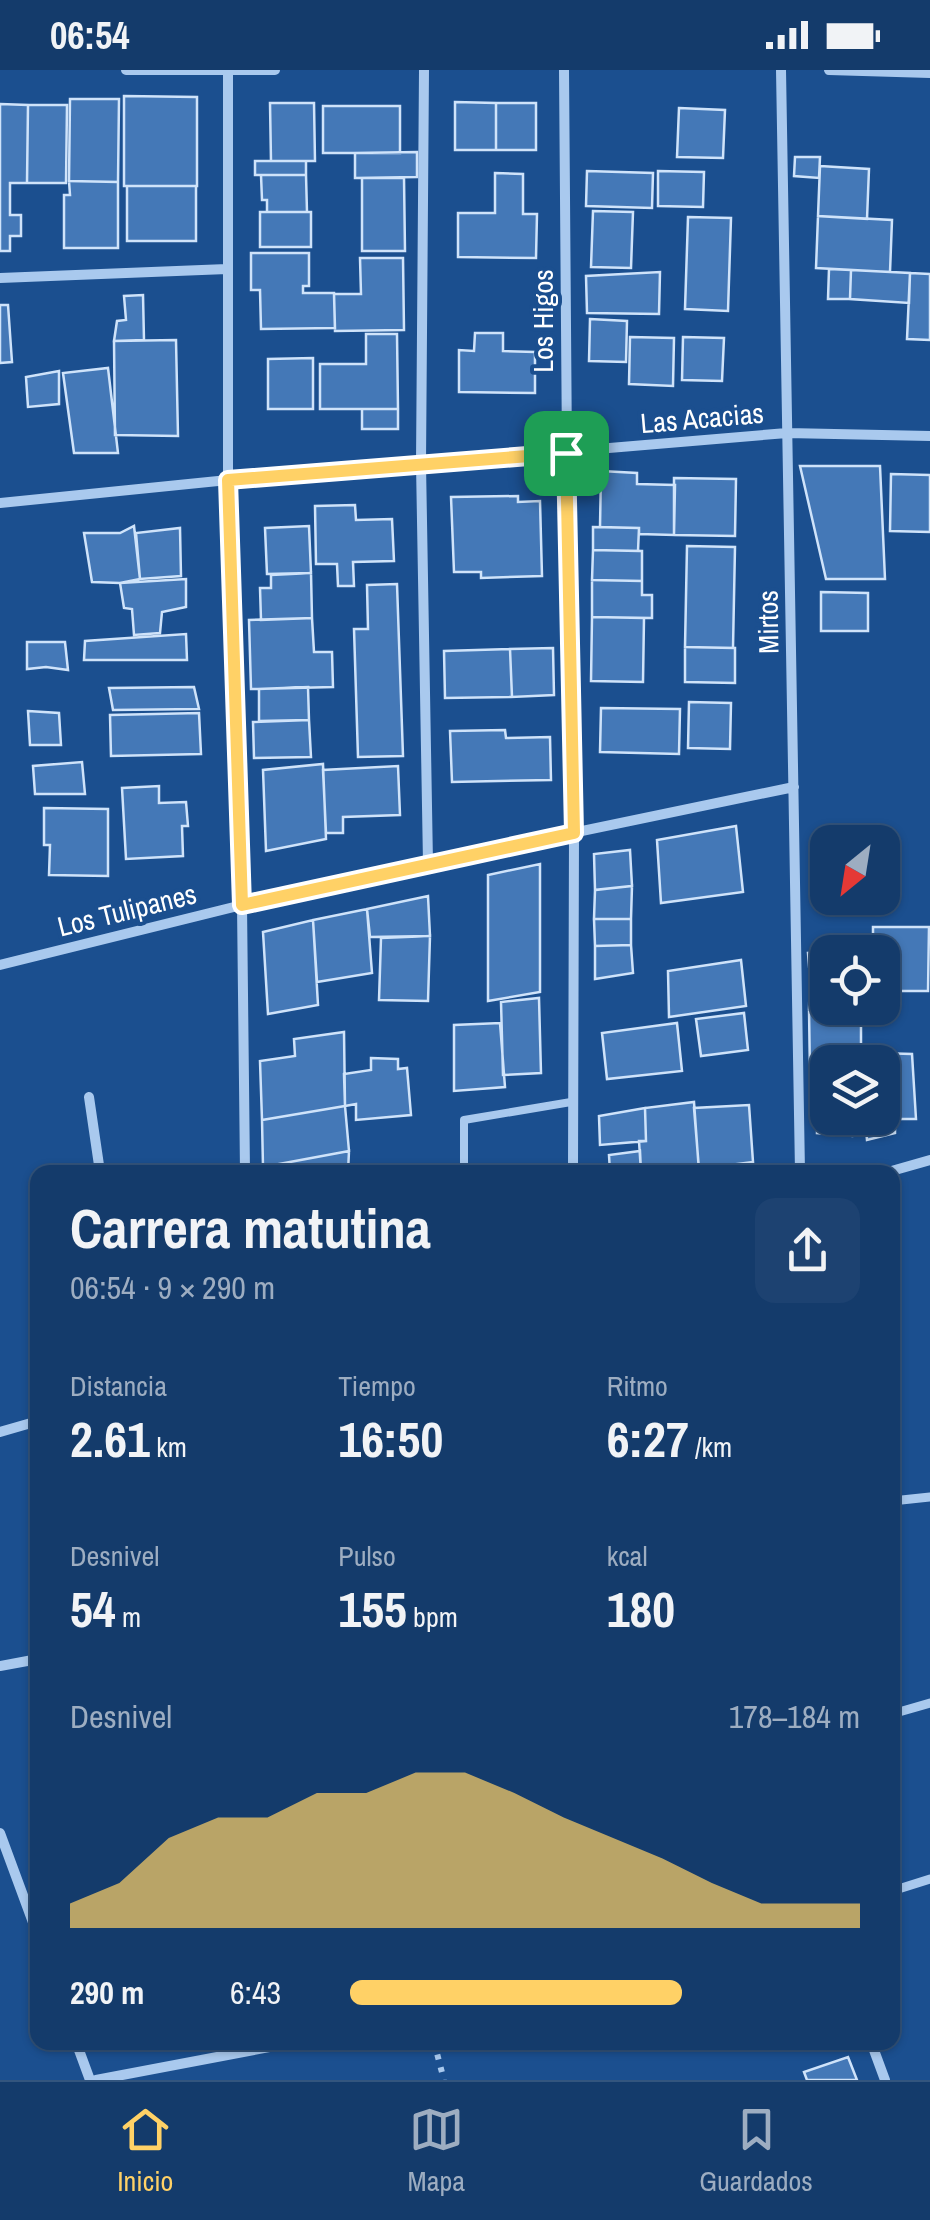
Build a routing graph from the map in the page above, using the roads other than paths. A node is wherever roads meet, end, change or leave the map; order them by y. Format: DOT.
graph roads {
  1 [pos="126,70"];
  2 [pos="228,70"];
  3 [pos="276,70"];
  4 [pos="424,70"];
  5 [pos="564,70"];
  6 [pos="781,70"];
  7 [pos="829,70"];
  8 [pos="930,73"];
  9 [pos="227,268"];
  10 [pos="0,278"];
  11 [pos="787,433"];
  12 [pos="930,436"];
  13 [pos="566,453"];
  14 [pos="421,464"];
  15 [pos="228,480"];
  16 [pos="0,503"];
  17 [pos="794,786"];
  18 [pos="574,833"];
  19 [pos="428,863"];
  20 [pos="242,905"];
  21 [pos="0,965"];
  22 [pos="89,1097"];
  23 [pos="571,1102"];
  24 [pos="930,1160"];
  25 [pos="99,1165"];
  26 [pos="245,1165"];
  27 [pos="464,1165"];
  28 [pos="572,1165"];
  29 [pos="800,1165"];
  30 [pos="900,1169"];
  31 [pos="30,1423"];
  32 [pos="0,1432"];
  33 [pos="930,1497"];
  34 [pos="900,1500"];
  35 [pos="30,1660"];
  36 [pos="0,1666"];
  37 [pos="930,1703"];
  38 [pos="900,1712"];
  39 [pos="0,1833"];
  40 [pos="930,1879"];
  41 [pos="900,1888"];
  42 [pos="30,1914"];
  43 [pos="80,2050"];
  44 [pos="253,2050"];
  45 [pos="874,2050"];
  46 [pos="93,2080"];
  47 [pos="886,2080"];
  1 -- 2 [label="street"];
  2 -- 3 [label="street"];
  2 -- 9 [label="street"];
  4 -- 14 [label="street"];
  5 -- 13 [label="street, Los Higos"];
  6 -- 11 [label="street, Mirtos"];
  7 -- 8 [label="street"];
  9 -- 10 [label="street"];
  9 -- 15 [label="street"];
  11 -- 12 [label="street, Las Acacias"];
  11 -- 13 [label="street, Las Acacias"];
  11 -- 17 [label="street, Mirtos"];
  13 -- 14 [label="street, Las Acacias"];
  13 -- 18 [label="street, Los Higos"];
  14 -- 15 [label="street, Las Acacias"];
  14 -- 19 [label="street"];
  15 -- 16 [label="street, Las Acacias"];
  15 -- 20 [label="street"];
  17 -- 18 [label="street, Los Tulipanes"];
  17 -- 29 [label="street, Mirtos"];
  18 -- 19 [label="street, Los Tulipanes"];
  18 -- 23 [label="street, Los Higos"];
  19 -- 20 [label="street, Los Tulipanes"];
  20 -- 21 [label="street, Los Tulipanes"];
  20 -- 26 [label="street"];
  22 -- 25 [label="street"];
  23 -- 27 [label="lane"];
  23 -- 28 [label="street, Los Higos"];
  24 -- 30 [label="street"];
  31 -- 32 [label="street"];
  33 -- 34 [label="street"];
  35 -- 36 [label="street"];
  37 -- 38 [label="street"];
  39 -- 42 [label="street"];
  40 -- 41 [label="street"];
  43 -- 46 [label="street"];
  44 -- 46 [label="street"];
  45 -- 47 [label="street"];
}
